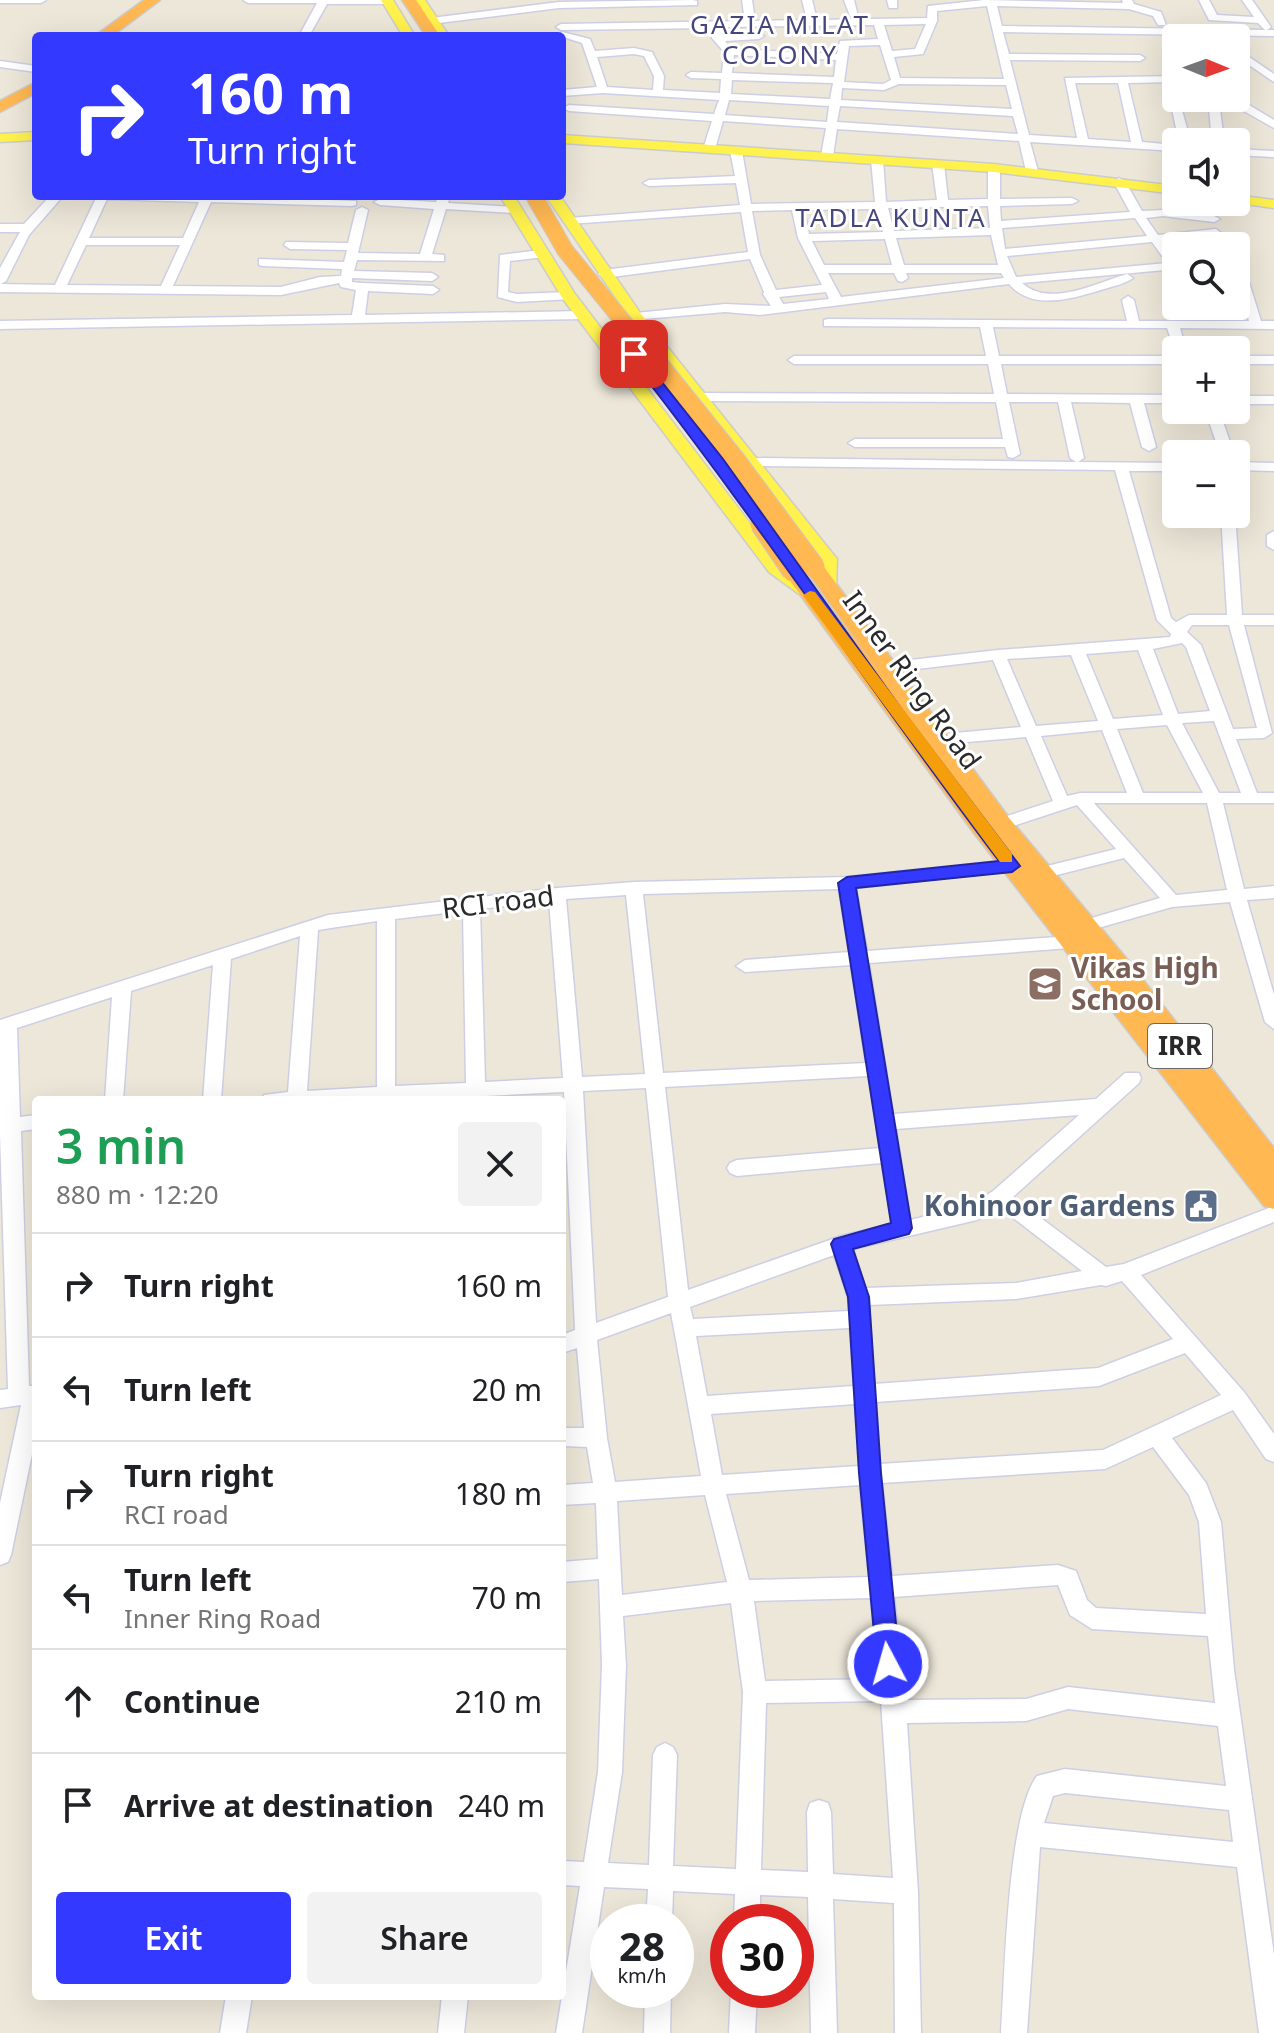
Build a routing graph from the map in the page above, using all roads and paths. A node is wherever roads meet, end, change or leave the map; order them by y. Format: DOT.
graph roads {
  1 [pos="0,0"];
  2 [pos="41,0"];
  3 [pos="153,0"];
  4 [pos="248,0"];
  5 [pos="257,0"];
  6 [pos="387,0"];
  7 [pos="398,0"];
  8 [pos="409,0"];
  9 [pos="419,0"];
  10 [pos="747,0"];
  11 [pos="807,0"];
  12 [pos="849,0"];
  13 [pos="1204,0"];
  14 [pos="1247,0"];
  15 [pos="323,1"];
  16 [pos="693,1"];
  17 [pos="559,2"];
  18 [pos="990,2"];
  19 [pos="1129,3"];
  20 [pos="931,4"];
  21 [pos="854,14"];
  22 [pos="247,15"];
  23 [pos="1260,20"];
  24 [pos="932,21"];
  25 [pos="878,22"];
  26 [pos="695,23"];
  27 [pos="813,23"];
  28 [pos="1162,23"];
  29 [pos="717,24"];
  30 [pos="750,24"];
  31 [pos="432,28"];
  32 [pos="998,29"];
  33 [pos="1143,31"];
  34 [pos="108,32"];
  35 [pos="306,32"];
  36 [pos="407,32"];
  37 [pos="419,32"];
  38 [pos="562,32"];
  39 [pos="1162,33"];
  40 [pos="566,34"];
  41 [pos="566,35"];
  42 [pos="1250,35"];
  43 [pos="1273,35"];
  44 [pos="759,36"];
  45 [pos="717,38"];
  46 [pos="882,42"];
  47 [pos="729,52"];
  48 [pos="593,54"];
  49 [pos="886,54"];
  50 [pos="842,57"];
  51 [pos="1004,57"];
  52 [pos="1078,58"];
  53 [pos="1140,58"];
  54 [pos="1250,62"];
  55 [pos="0,64"];
  56 [pos="32,68"];
  57 [pos="727,74"];
  58 [pos="691,75"];
  59 [pos="1085,77"];
  60 [pos="1122,78"];
  61 [pos="1250,78"];
  62 [pos="895,79"];
  63 [pos="1146,79"];
  64 [pos="1162,79"];
  65 [pos="840,80"];
  66 [pos="1274,80"];
  67 [pos="1011,82"];
  68 [pos="32,89"];
  69 [pos="603,90"];
  70 [pos="566,93"];
  71 [pos="658,93"];
  72 [pos="725,96"];
  73 [pos="837,104"];
  74 [pos="0,107"];
  75 [pos="1274,107"];
  76 [pos="569,108"];
  77 [pos="1250,108"];
  78 [pos="1250,109"];
  79 [pos="1017,113"];
  80 [pos="718,117"];
  81 [pos="832,124"];
  82 [pos="1274,125"];
  83 [pos="32,136"];
  84 [pos="1024,136"];
  85 [pos="0,138"];
  86 [pos="566,139"];
  87 [pos="1083,141"];
  88 [pos="1137,144"];
  89 [pos="629,145"];
  90 [pos="566,147"];
  91 [pos="1162,147"];
  92 [pos="709,149"];
  93 [pos="736,151"];
  94 [pos="1250,153"];
  95 [pos="1274,154"];
  96 [pos="827,156"];
  97 [pos="877,160"];
  98 [pos="938,164"];
  99 [pos="994,168"];
  100 [pos="1032,171"];
  101 [pos="739,179"];
  102 [pos="1119,181"];
  103 [pos="649,183"];
  104 [pos="1162,188"];
  105 [pos="52,200"];
  106 [pos="102,200"];
  107 [pos="207,200"];
  108 [pos="258,200"];
  109 [pos="362,200"];
  110 [pos="375,200"];
  111 [pos="536,200"];
  112 [pos="442,201"];
  113 [pos="1072,201"];
  114 [pos="1250,201"];
  115 [pos="994,202"];
  116 [pos="943,203"];
  117 [pos="1274,204"];
  118 [pos="516,205"];
  119 [pos="881,205"];
  120 [pos="357,206"];
  121 [pos="797,206"];
  122 [pos="562,208"];
  123 [pos="746,208"];
  124 [pos="1138,215"];
  125 [pos="1215,216"];
  126 [pos="1214,219"];
  127 [pos="0,228"];
  128 [pos="25,228"];
  129 [pos="994,228"];
  130 [pos="1216,232"];
  131 [pos="890,236"];
  132 [pos="1162,237"];
  133 [pos="804,238"];
  134 [pos="1154,238"];
  135 [pos="81,241"];
  136 [pos="187,242"];
  137 [pos="290,245"];
  138 [pos="1162,248"];
  139 [pos="1001,253"];
  140 [pos="541,254"];
  141 [pos="754,255"];
  142 [pos="425,257"];
  143 [pos="440,258"];
  144 [pos="263,262"];
  145 [pos="349,264"];
  146 [pos="1162,267"];
  147 [pos="819,269"];
  148 [pos="899,269"];
  149 [pos="1162,269"];
  150 [pos="604,274"];
  151 [pos="1010,275"];
  152 [pos="0,281"];
  153 [pos="362,287"];
  154 [pos="0,288"];
  155 [pos="830,288"];
  156 [pos="59,289"];
  157 [pos="165,291"];
  158 [pos="906,293"];
  159 [pos="769,294"];
  160 [pos="568,296"];
  161 [pos="1128,300"];
  162 [pos="837,302"];
  163 [pos="1250,305"];
  164 [pos="778,308"];
  165 [pos="583,315"];
  166 [pos="636,317"];
  167 [pos="358,320"];
  168 [pos="1198,320"];
  169 [pos="828,323"];
  170 [pos="986,324"];
  171 [pos="1134,324"];
  172 [pos="1172,324"];
  173 [pos="1199,324"];
  174 [pos="0,325"];
  175 [pos="1256,325"];
  176 [pos="1274,325"];
  177 [pos="1176,336"];
  178 [pos="993,359"];
  179 [pos="794,360"];
  180 [pos="1162,360"];
  181 [pos="1250,360"];
  182 [pos="1274,360"];
  183 [pos="1001,398"];
  184 [pos="1064,399"];
  185 [pos="1136,399"];
  186 [pos="1162,399"];
  187 [pos="704,400"];
  188 [pos="1250,400"];
  189 [pos="1274,400"];
  190 [pos="855,443"];
  191 [pos="1010,443"];
  192 [pos="1149,447"];
  193 [pos="1077,458"];
  194 [pos="753,462"];
  195 [pos="1015,466"];
  196 [pos="1250,466"];
  197 [pos="1162,467"];
  198 [pos="1274,467"];
  199 [pos="1121,468"];
  200 [pos="1274,481"];
  201 [pos="1229,528"];
  202 [pos="1274,535"];
  203 [pos="1274,546"];
  204 [pos="804,569"];
  205 [pos="820,590"];
  206 [pos="1235,620"];
  207 [pos="1274,620"];
  208 [pos="1178,633"];
  209 [pos="1144,645"];
  210 [pos="1076,649"];
  211 [pos="998,655"];
  212 [pos="889,667"];
  213 [pos="865,670"];
  214 [pos="1220,715"];
  215 [pos="1173,721"];
  216 [pos="1107,725"];
  217 [pos="1029,731"];
  218 [pos="1225,734"];
  219 [pos="943,739"];
  220 [pos="1080,798"];
  221 [pos="1251,798"];
  222 [pos="1274,798"];
  223 [pos="1138,799"];
  224 [pos="1214,799"];
  225 [pos="1062,803"];
  226 [pos="1001,824"];
  227 [pos="1126,852"];
  228 [pos="1012,866"];
  229 [pos="1041,873"];
  230 [pos="847,883"];
  231 [pos="634,888"];
  232 [pos="1274,892"];
  233 [pos="1235,893"];
  234 [pos="557,894"];
  235 [pos="1172,901"];
  236 [pos="471,906"];
  237 [pos="386,917"];
  238 [pos="310,925"];
  239 [pos="1077,934"];
  240 [pos="223,954"];
  241 [pos="860,958"];
  242 [pos="745,966"];
  243 [pos="122,989"];
  244 [pos="1274,1022"];
  245 [pos="4,1027"];
  246 [pos="877,1069"];
  247 [pos="655,1078"];
  248 [pos="1132,1078"];
  249 [pos="573,1084"];
  250 [pos="476,1094"];
  251 [pos="114,1096"];
  252 [pos="212,1096"];
  253 [pos="297,1096"];
  254 [pos="386,1096"];
  255 [pos="1100,1106"];
  256 [pos="886,1122"];
  257 [pos="32,1123"];
  258 [pos="6,1126"];
  259 [pos="891,1155"];
  260 [pos="737,1168"];
  261 [pos="1274,1168"];
  262 [pos="1000,1197"];
  263 [pos="1274,1198"];
  264 [pos="1274,1214"];
  265 [pos="902,1228"];
  266 [pos="841,1244"];
  267 [pos="1116,1275"];
  268 [pos="679,1301"];
  269 [pos="859,1308"];
  270 [pos="683,1328"];
  271 [pos="586,1337"];
  272 [pos="566,1343"];
  273 [pos="1187,1343"];
  274 [pos="865,1391"];
  275 [pos="22,1396"];
  276 [pos="1237,1398"];
  277 [pos="697,1406"];
  278 [pos="566,1437"];
  279 [pos="1158,1437"];
  280 [pos="596,1438"];
  281 [pos="1274,1452"];
  282 [pos="870,1473"];
  283 [pos="713,1484"];
  284 [pos="26,1486"];
  285 [pos="606,1492"];
  286 [pos="566,1495"];
  287 [pos="0,1555"];
  288 [pos="608,1568"];
  289 [pos="566,1572"];
  290 [pos="880,1587"];
  291 [pos="741,1591"];
  292 [pos="612,1607"];
  293 [pos="1218,1626"];
  294 [pos="755,1692"];
  295 [pos="892,1701"];
  296 [pos="1228,1716"];
  297 [pos="665,1755"];
  298 [pos="1239,1799"];
  299 [pos="819,1812"];
  300 [pos="1029,1834"];
  301 [pos="1246,1856"];
  302 [pos="566,1873"];
  303 [pos="595,1877"];
  304 [pos="659,1878"];
  305 [pos="749,1882"];
  306 [pos="820,1885"];
  307 [pos="906,1892"];
  308 [pos="659,1904"];
  309 [pos="748,1904"];
  310 [pos="238,2000"];
  311 [pos="455,2000"];
  312 [pos="658,2008"];
  313 [pos="743,2008"];
  314 [pos="233,2033"];
  315 [pos="451,2033"];
  316 [pos="569,2033"];
  317 [pos="657,2033"];
  318 [pos="742,2033"];
  319 [pos="824,2033"];
  320 [pos="908,2033"];
  321 [pos="1014,2033"];
  322 [pos="1272,2033"];
  1 -- 2 [label="street"];
  3 -- 34 [label="highway"];
  4 -- 5 [label="street"];
  5 -- 15 [label="street"];
  5 -- 22 [label="street"];
  6 -- 15 [label="street"];
  6 -- 36 [label="main road"];
  7 -- 37 [label="highway"];
  8 -- 31 [label="highway"];
  9 -- 31 [label="main road"];
  10 -- 30 [label="street"];
  11 -- 27 [label="street"];
  12 -- 21 [label="street"];
  13 -- 23 [label="street"];
  14 -- 23 [label="street"];
  15 -- 35 [label="street"];
  16 -- 17 [label="street"];
  16 -- 26 [label="street"];
  17 -- 31 [label="street"];
  17 -- 38 [label="street"];
  18 -- 19 [label="street"];
  18 -- 20 [label="street"];
  18 -- 32 [label="street"];
  19 -- 28 [label="street"];
  20 -- 24 [label="street"];
  23 -- 43 [label="street"];
  24 -- 25 [label="street"];
  24 -- 49 [label="street"];
  25 -- 27 [label="street"];
  25 -- 46 [label="street"];
  26 -- 29 [label="street"];
  26 -- 40 [label="street"];
  27 -- 30 [label="street"];
  29 -- 30 [label="street"];
  29 -- 45 [label="street"];
  32 -- 33 [label="street"];
  32 -- 51 [label="street"];
  33 -- 39 [label="street"];
  33 -- 53 [label="street"];
  41 -- 48 [label="street"];
  42 -- 43 [label="street"];
  44 -- 45 [label="street"];
  45 -- 47 [label="street"];
  46 -- 49 [label="street"];
  46 -- 50 [label="street"];
  47 -- 50 [label="street"];
  47 -- 57 [label="street"];
  48 -- 69 [label="street"];
  48 -- 71 [label="street"];
  49 -- 62 [label="street"];
  50 -- 65 [label="street"];
  51 -- 52 [label="street"];
  51 -- 67 [label="street"];
  52 -- 53 [label="street"];
  52 -- 59 [label="street"];
  53 -- 63 [label="street"];
  54 -- 66 [label="street"];
  55 -- 56 [label="street"];
  57 -- 58 [label="street"];
  57 -- 65 [label="street"];
  57 -- 72 [label="street"];
  59 -- 60 [label="street"];
  59 -- 87 [label="street"];
  60 -- 63 [label="street"];
  60 -- 88 [label="street"];
  61 -- 66 [label="street"];
  62 -- 65 [label="street"];
  62 -- 67 [label="street"];
  63 -- 64 [label="street"];
  65 -- 73 [label="street"];
  67 -- 79 [label="street"];
  68 -- 74 [label="highway"];
  69 -- 70 [label="street"];
  69 -- 71 [label="street"];
  71 -- 72 [label="street"];
  72 -- 73 [label="street"];
  72 -- 80 [label="street"];
  73 -- 79 [label="street"];
  73 -- 81 [label="street"];
  75 -- 77 [label="street"];
  76 -- 80 [label="street"];
  78 -- 82 [label="street"];
  79 -- 84 [label="street"];
  80 -- 81 [label="street"];
  80 -- 92 [label="street"];
  81 -- 84 [label="street"];
  81 -- 96 [label="street"];
  83 -- 85 [label="main road"];
  84 -- 87 [label="street"];
  84 -- 100 [label="street"];
  86 -- 89 [label="main road"];
  87 -- 88 [label="street"];
  88 -- 91 [label="street"];
  89 -- 90 [label="main road"];
  89 -- 92 [label="main road"];
  92 -- 93 [label="main road"];
  93 -- 96 [label="main road"];
  93 -- 101 [label="street"];
  94 -- 95 [label="street"];
  96 -- 97 [label="main road"];
  97 -- 98 [label="main road"];
  97 -- 119 [label="street"];
  98 -- 99 [label="main road"];
  98 -- 116 [label="street"];
  99 -- 100 [label="main road"];
  99 -- 115 [label="street"];
  100 -- 102 [label="main road"];
  101 -- 103 [label="street"];
  101 -- 123 [label="street"];
  102 -- 104 [label="main road"];
  102 -- 124 [label="street"];
  105 -- 128 [label="street"];
  106 -- 135 [label="street"];
  107 -- 136 [label="street"];
  108 -- 120 [label="street"];
  109 -- 120 [label="street"];
  110 -- 112 [label="street"];
  111 -- 204 [label="highway, IRR, bridge"];
  112 -- 118 [label="street"];
  112 -- 142 [label="street"];
  113 -- 115 [label="street"];
  114 -- 117 [label="main road"];
  115 -- 116 [label="street"];
  115 -- 129 [label="street"];
  116 -- 119 [label="street"];
  118 -- 122 [label="main road"];
  118 -- 140 [label="main road, Inner Ring Road / IRR"];
  118 -- 204 [label="highway, IRR, bridge"];
  119 -- 121 [label="street"];
  119 -- 131 [label="street"];
  120 -- 145 [label="street"];
  121 -- 123 [label="street"];
  121 -- 133 [label="street"];
  122 -- 123 [label="street"];
  122 -- 150 [label="main road, Inner Ring Road / IRR"];
  123 -- 141 [label="street"];
  124 -- 126 [label="street"];
  124 -- 129 [label="street"];
  124 -- 134 [label="street"];
  125 -- 126 [label="street"];
  126 -- 130 [label="street"];
  127 -- 128 [label="street"];
  128 -- 152 [label="street"];
  129 -- 131 [label="street"];
  129 -- 139 [label="street"];
  131 -- 133 [label="street"];
  131 -- 148 [label="street"];
  132 -- 134 [label="street"];
  133 -- 147 [label="street"];
  134 -- 138 [label="street"];
  134 -- 139 [label="street"];
  135 -- 136 [label="street"];
  135 -- 156 [label="street"];
  136 -- 157 [label="street"];
  137 -- 145 [label="street"];
  139 -- 151 [label="street"];
  140 -- 160 [label="main road, Inner Ring Road / IRR"];
  140 -- 160 [label="street"];
  141 -- 150 [label="street"];
  141 -- 159 [label="street"];
  142 -- 143 [label="street"];
  142 -- 145 [label="street"];
  144 -- 145 [label="street"];
  145 -- 153 [label="street"];
  145 -- 153 [label="street"];
  145 -- 157 [label="street"];
  146 -- 151 [label="street"];
  147 -- 148 [label="street"];
  147 -- 155 [label="street"];
  148 -- 151 [label="street"];
  148 -- 158 [label="street"];
  149 -- 151 [label="street"];
  150 -- 166 [label="main road, Inner Ring Road / IRR"];
  151 -- 158 [label="street"];
  153 -- 167 [label="street"];
  154 -- 156 [label="street"];
  155 -- 159 [label="street"];
  155 -- 162 [label="street"];
  156 -- 157 [label="street"];
  158 -- 162 [label="street"];
  159 -- 164 [label="street"];
  160 -- 165 [label="main road, Inner Ring Road / IRR"];
  161 -- 171 [label="street"];
  162 -- 164 [label="street"];
  163 -- 175 [label="street"];
  164 -- 166 [label="street"];
  165 -- 167 [label="street"];
  165 -- 205 [label="main road, Inner Ring Road / IRR"];
  166 -- 187 [label="main road, Inner Ring Road / IRR"];
  167 -- 174 [label="street"];
  168 -- 173 [label="street"];
  169 -- 170 [label="street"];
  170 -- 171 [label="street"];
  170 -- 178 [label="street"];
  171 -- 172 [label="street"];
  172 -- 173 [label="street"];
  172 -- 177 [label="street"];
  173 -- 175 [label="street"];
  175 -- 176 [label="street"];
  178 -- 179 [label="street"];
  178 -- 180 [label="street"];
  178 -- 183 [label="street"];
  181 -- 182 [label="street"];
  183 -- 184 [label="street"];
  183 -- 187 [label="street"];
  183 -- 191 [label="street"];
  184 -- 185 [label="street"];
  184 -- 193 [label="street"];
  185 -- 186 [label="street"];
  185 -- 192 [label="street"];
  187 -- 194 [label="main road, Inner Ring Road / IRR"];
  188 -- 189 [label="street"];
  190 -- 191 [label="street"];
  191 -- 195 [label="street"];
  194 -- 195 [label="street"];
  194 -- 205 [label="main road, Inner Ring Road / IRR"];
  195 -- 199 [label="street"];
  196 -- 198 [label="street"];
  197 -- 199 [label="street"];
  198 -- 200 [label="street"];
  199 -- 208 [label="street"];
  201 -- 206 [label="street"];
  202 -- 203 [label="street"];
  204 -- 205 [label="highway, IRR"];
  205 -- 212 [label="highway, Inner Ring Road / IRR"];
  205 -- 213 [label="highway, Inner Ring Road / IRR"];
  206 -- 207 [label="street"];
  206 -- 208 [label="street"];
  206 -- 218 [label="street"];
  208 -- 209 [label="street"];
  208 -- 214 [label="street"];
  209 -- 210 [label="street"];
  209 -- 215 [label="street"];
  210 -- 211 [label="street"];
  210 -- 216 [label="street"];
  211 -- 212 [label="street"];
  211 -- 217 [label="street"];
  212 -- 213 [label="street"];
  212 -- 219 [label="highway, Inner Ring Road / IRR"];
  213 -- 228 [label="highway, Inner Ring Road / IRR"];
  214 -- 215 [label="street"];
  214 -- 218 [label="street"];
  215 -- 216 [label="street"];
  215 -- 224 [label="street"];
  216 -- 217 [label="street"];
  216 -- 223 [label="street"];
  217 -- 219 [label="street"];
  217 -- 225 [label="street"];
  218 -- 221 [label="street"];
  219 -- 226 [label="highway, Inner Ring Road / IRR"];
  220 -- 223 [label="street"];
  220 -- 225 [label="street"];
  220 -- 227 [label="street"];
  221 -- 222 [label="street"];
  221 -- 224 [label="street"];
  223 -- 224 [label="street"];
  224 -- 233 [label="street"];
  225 -- 226 [label="street"];
  226 -- 229 [label="highway, Inner Ring Road / IRR"];
  227 -- 229 [label="street"];
  227 -- 235 [label="street"];
  228 -- 230 [label="street, RCI road"];
  228 -- 239 [label="highway, Inner Ring Road / IRR"];
  229 -- 239 [label="highway, Inner Ring Road / IRR"];
  230 -- 231 [label="street, RCI road"];
  230 -- 241 [label="street"];
  231 -- 234 [label="street, RCI road"];
  231 -- 247 [label="street"];
  232 -- 233 [label="street"];
  233 -- 235 [label="street"];
  233 -- 244 [label="street"];
  234 -- 236 [label="street, RCI road"];
  234 -- 249 [label="street"];
  235 -- 239 [label="street"];
  236 -- 237 [label="street, RCI road"];
  236 -- 250 [label="street"];
  237 -- 238 [label="street, RCI road"];
  237 -- 254 [label="street"];
  238 -- 240 [label="street, RCI road"];
  238 -- 253 [label="street"];
  239 -- 241 [label="street"];
  239 -- 261 [label="highway, Inner Ring Road / IRR"];
  239 -- 263 [label="highway, Inner Ring Road / IRR"];
  240 -- 243 [label="street, RCI road"];
  240 -- 252 [label="street"];
  241 -- 242 [label="street"];
  241 -- 246 [label="street"];
  243 -- 245 [label="street, RCI road"];
  243 -- 251 [label="street"];
  245 -- 258 [label="street"];
  246 -- 247 [label="street"];
  246 -- 256 [label="street"];
  247 -- 249 [label="street"];
  247 -- 268 [label="street"];
  248 -- 255 [label="street"];
  249 -- 250 [label="street"];
  249 -- 271 [label="street"];
  250 -- 254 [label="street"];
  255 -- 256 [label="street"];
  255 -- 262 [label="street"];
  256 -- 259 [label="street"];
  257 -- 258 [label="street"];
  258 -- 275 [label="street"];
  259 -- 260 [label="street"];
  259 -- 265 [label="street"];
  262 -- 265 [label="street"];
  262 -- 267 [label="street"];
  264 -- 267 [label="street"];
  265 -- 266 [label="street"];
  266 -- 268 [label="street"];
  266 -- 269 [label="street"];
  267 -- 269 [label="street"];
  267 -- 273 [label="street"];
  268 -- 270 [label="street"];
  268 -- 271 [label="street"];
  269 -- 270 [label="street"];
  269 -- 274 [label="street"];
  270 -- 277 [label="street"];
  271 -- 272 [label="street"];
  271 -- 280 [label="street"];
  273 -- 274 [label="street"];
  273 -- 276 [label="street"];
  274 -- 277 [label="street"];
  274 -- 282 [label="street"];
  275 -- 284 [label="street"];
  276 -- 279 [label="street"];
  276 -- 281 [label="street"];
  277 -- 283 [label="street"];
  278 -- 280 [label="street"];
  279 -- 282 [label="street"];
  279 -- 293 [label="street"];
  280 -- 285 [label="street"];
  282 -- 283 [label="street"];
  282 -- 290 [label="street"];
  283 -- 285 [label="street"];
  283 -- 291 [label="street"];
  284 -- 287 [label="street"];
  285 -- 286 [label="street"];
  285 -- 288 [label="street"];
  288 -- 289 [label="street"];
  288 -- 292 [label="street"];
  290 -- 291 [label="street"];
  290 -- 293 [label="street"];
  290 -- 295 [label="street"];
  291 -- 292 [label="street"];
  291 -- 294 [label="street"];
  292 -- 303 [label="street"];
  293 -- 296 [label="street"];
  294 -- 295 [label="street"];
  294 -- 305 [label="street"];
  295 -- 296 [label="street"];
  295 -- 307 [label="street"];
  296 -- 298 [label="street"];
  297 -- 304 [label="street"];
  298 -- 300 [label="street"];
  298 -- 301 [label="street"];
  299 -- 306 [label="street"];
  300 -- 301 [label="street"];
  300 -- 321 [label="street"];
  301 -- 322 [label="street"];
  302 -- 303 [label="street"];
  303 -- 304 [label="street"];
  303 -- 316 [label="street"];
  304 -- 305 [label="street"];
  304 -- 308 [label="street"];
  305 -- 306 [label="street"];
  305 -- 309 [label="street"];
  306 -- 307 [label="street"];
  306 -- 319 [label="street"];
  307 -- 320 [label="street"];
  310 -- 314 [label="street"];
  311 -- 315 [label="street"];
  312 -- 317 [label="street"];
  313 -- 318 [label="street"];
}
